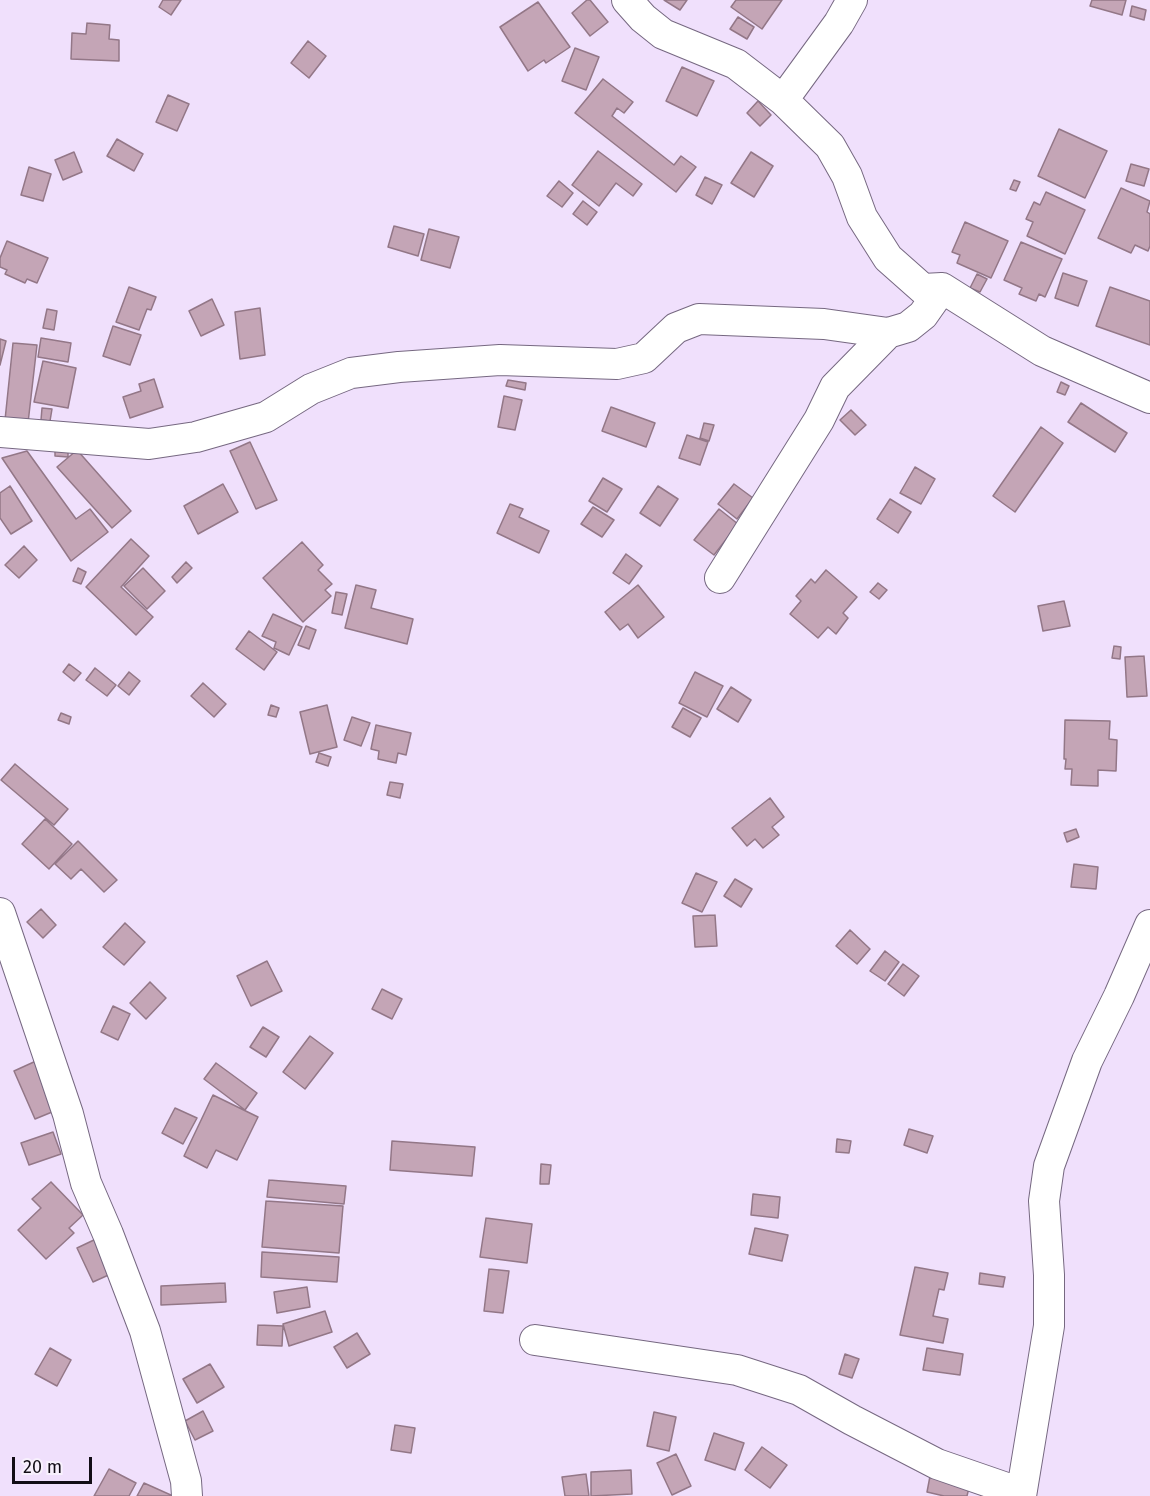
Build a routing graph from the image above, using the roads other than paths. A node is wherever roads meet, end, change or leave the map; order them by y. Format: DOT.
graph roads {
  1 [pos="627,0"];
  2 [pos="852,0"];
  3 [pos="783,100"];
  4 [pos="942,288"];
  5 [pos="888,333"];
  6 [pos="1150,398"];
  7 [pos="0,432"];
  8 [pos="720,578"];
  9 [pos="0,913"];
  10 [pos="1150,925"];
  11 [pos="13,988"];
  12 [pos="535,1340"];
  13 [pos="1021,1494"];
  14 [pos="187,1496"];
  1 -- 3 [label="street"];
  2 -- 3 [label="street"];
  3 -- 4 [label="street"];
  4 -- 5 [label="street"];
  4 -- 6 [label="street"];
  5 -- 7 [label="street"];
  5 -- 8 [label="street"];
  9 -- 11 [label="street"];
  10 -- 13 [label="street"];
  11 -- 14 [label="street"];
  12 -- 13 [label="street"];
}
